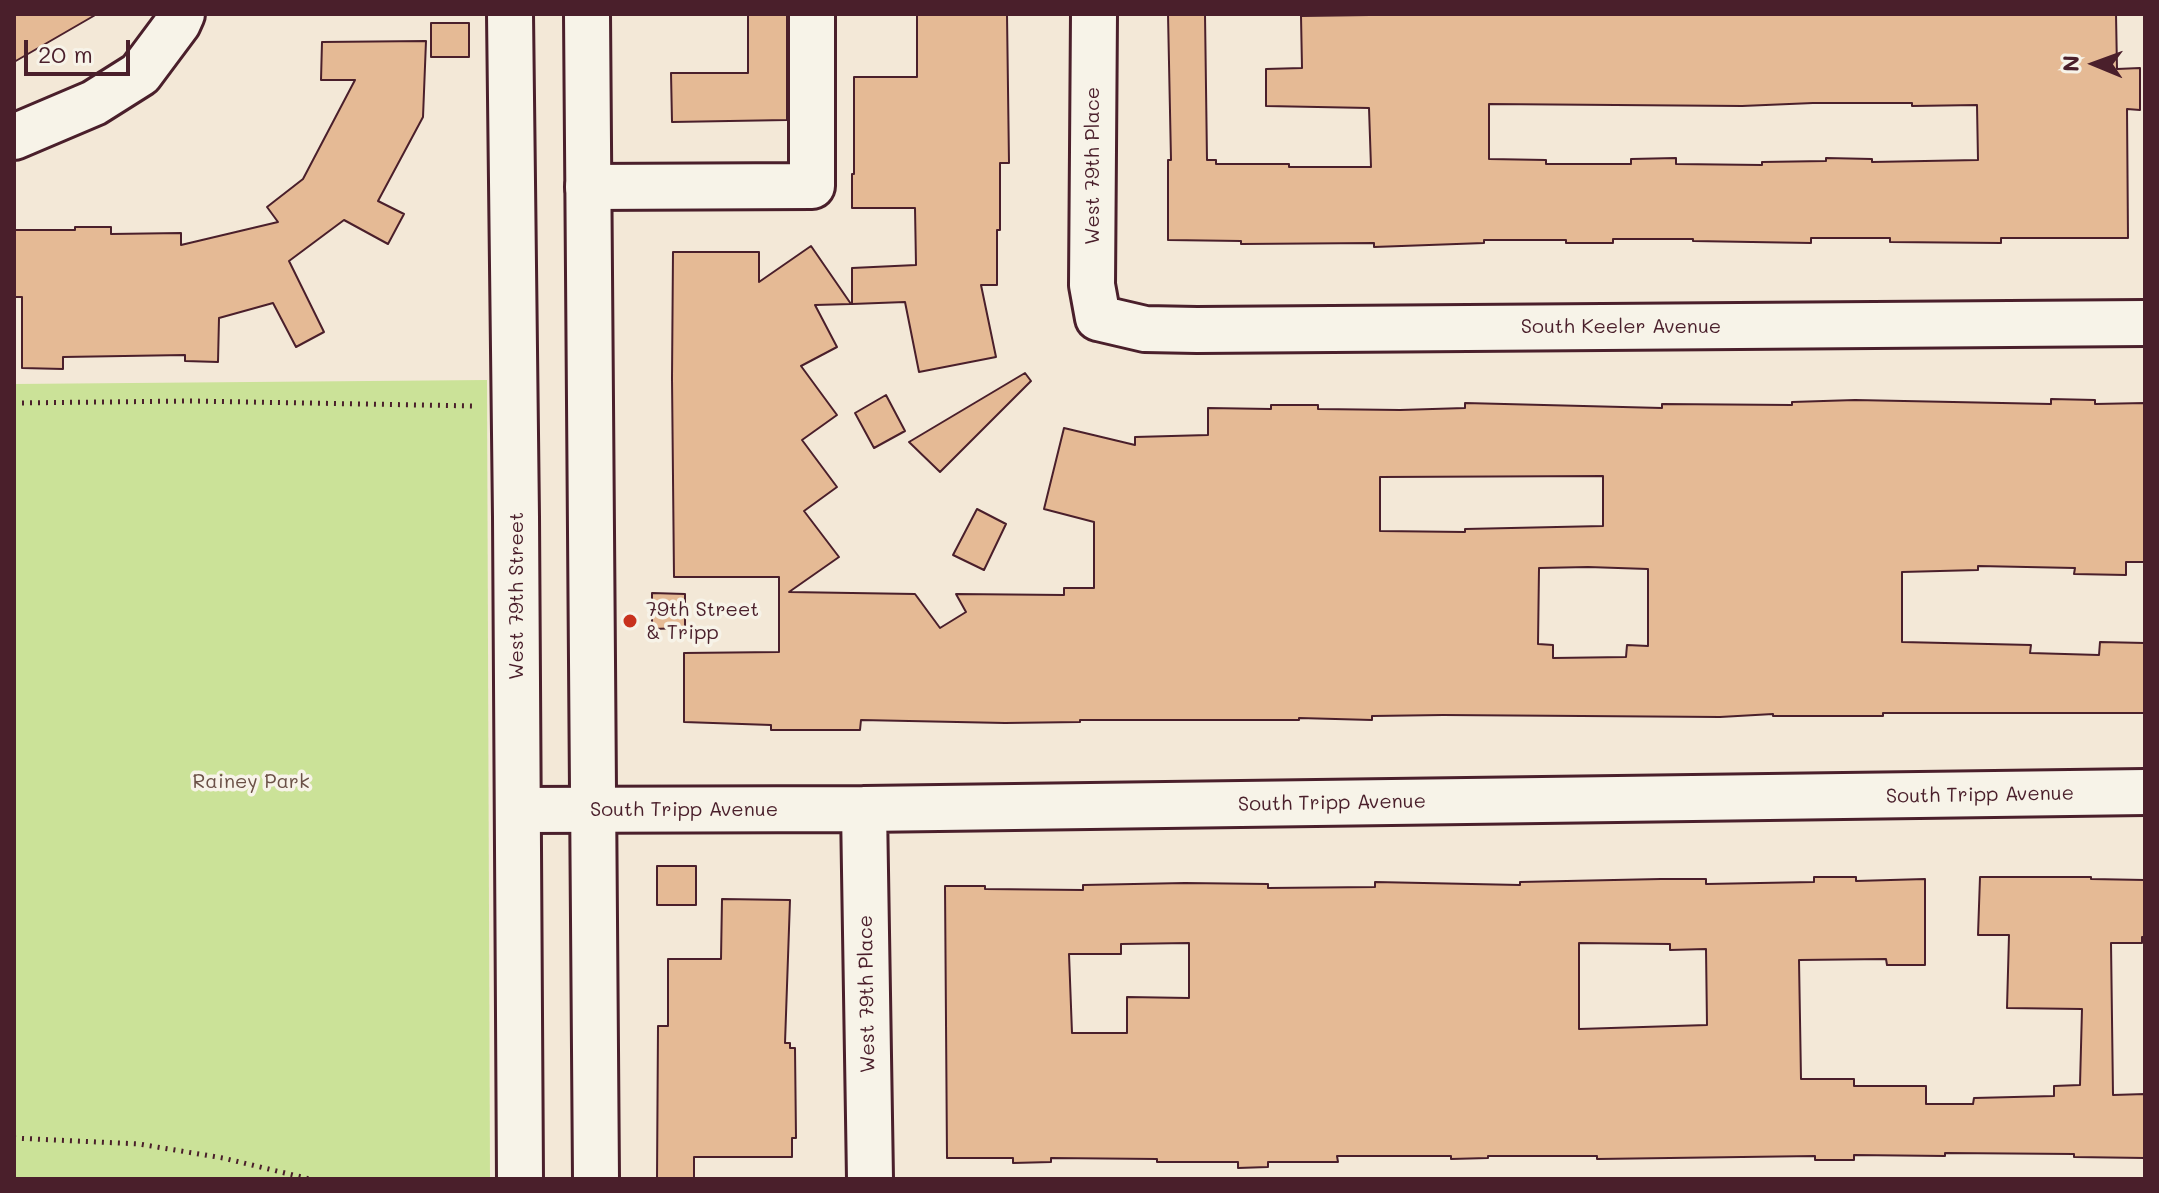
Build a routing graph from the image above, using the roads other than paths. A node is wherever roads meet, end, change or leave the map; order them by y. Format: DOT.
graph roads {
  1 [pos="182,14"];
  2 [pos="510,14"];
  3 [pos="587,14"];
  4 [pos="812,14"];
  5 [pos="1094,14"];
  6 [pos="14,137"];
  7 [pos="588,187"];
  8 [pos="2145,323"];
  9 [pos="1090,330"];
  10 [pos="2145,792"];
  11 [pos="864,809"];
  12 [pos="518,810"];
  13 [pos="593,810"];
  14 [pos="520,1179"];
  15 [pos="596,1179"];
  16 [pos="870,1179"];
  1 -- 6 [label="street"];
  2 -- 12 [label="street, West 79th Street"];
  3 -- 7 [label="street"];
  4 -- 7 [label="street"];
  5 -- 9 [label="street, West 79th Place"];
  7 -- 13 [label="street"];
  8 -- 9 [label="street, South Keeler Avenue"];
  10 -- 11 [label="street, South Tripp Avenue"];
  11 -- 13 [label="street, South Tripp Avenue"];
  11 -- 16 [label="street, West 79th Place"];
  12 -- 13 [label="street, South Tripp Avenue"];
  12 -- 14 [label="street, West 79th Street"];
  13 -- 15 [label="street"];
}
